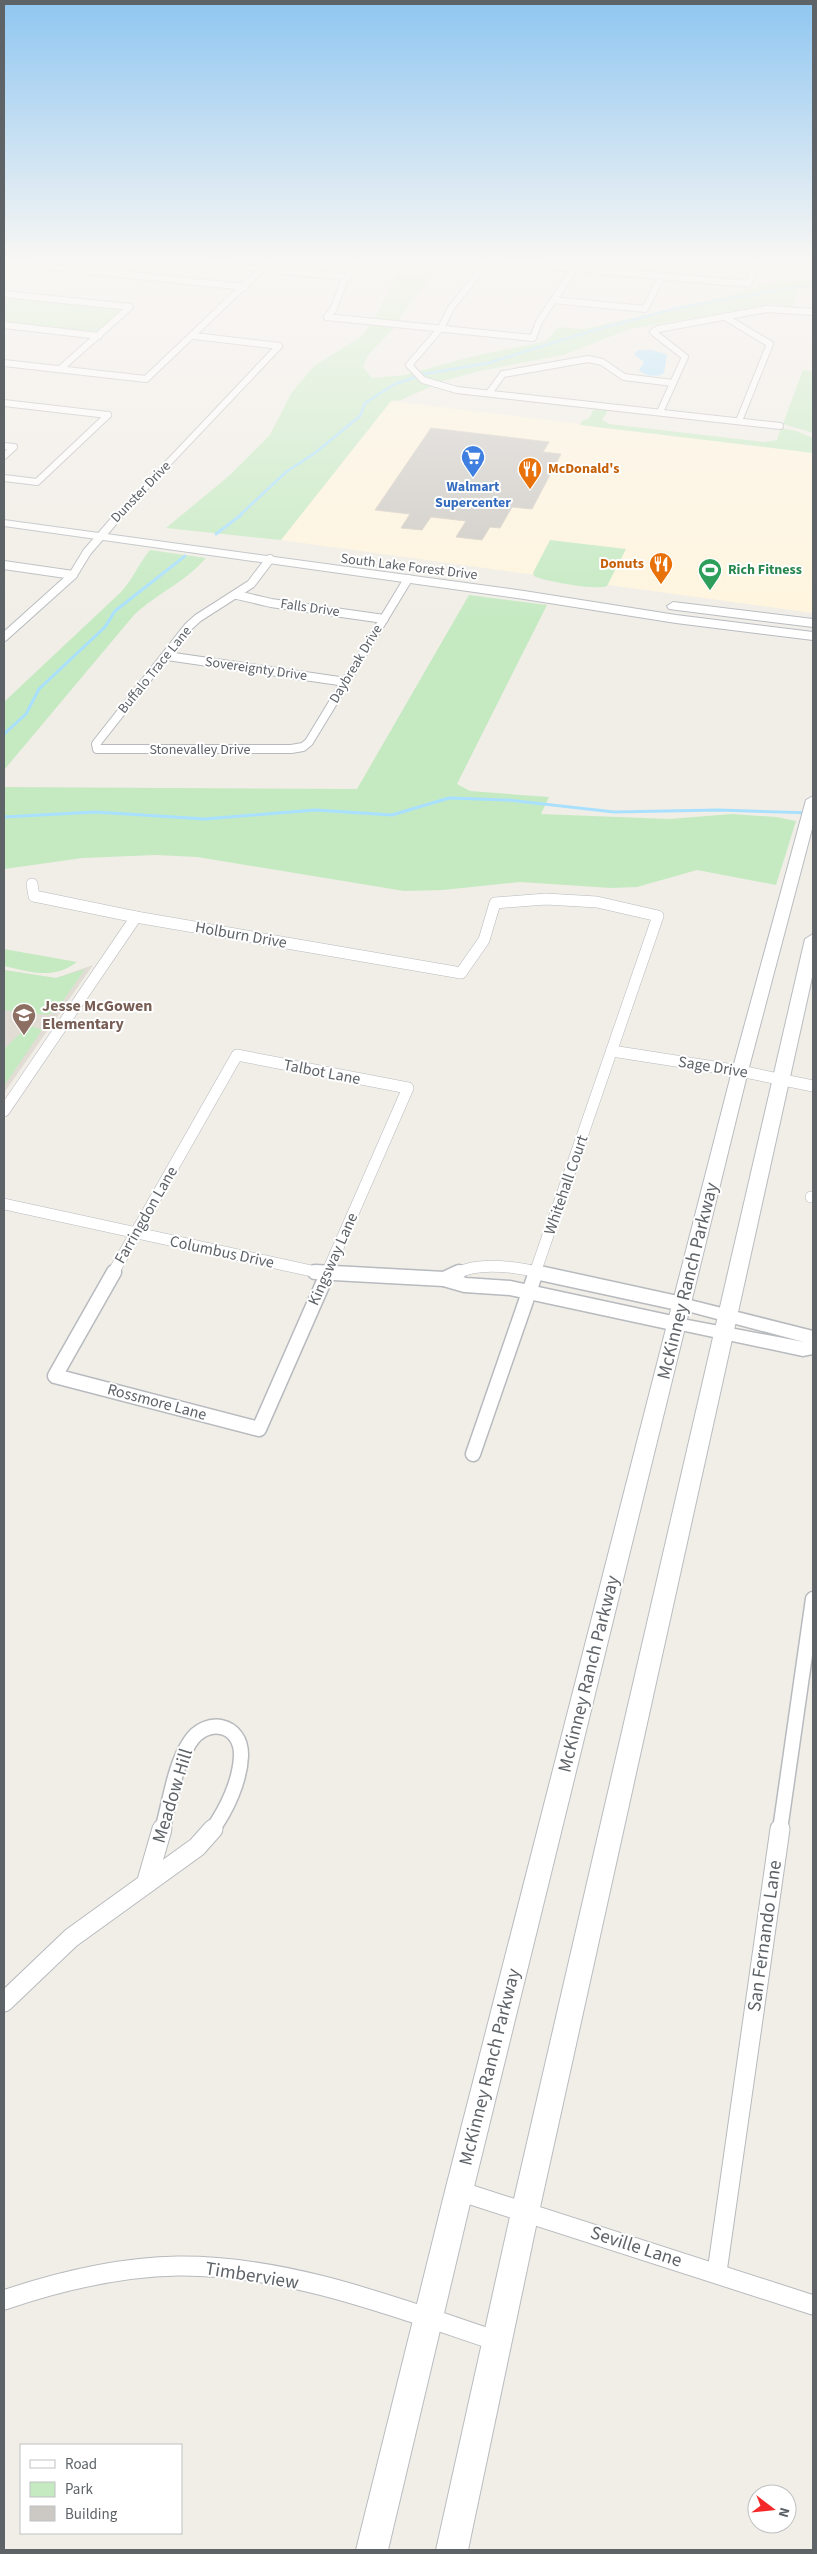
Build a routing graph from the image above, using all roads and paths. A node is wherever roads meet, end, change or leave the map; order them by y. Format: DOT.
graph roads {
  1 [pos="245,382"];
  2 [pos="431,382"];
  3 [pos="497,382"];
  4 [pos="667,382"];
  5 [pos="755,382"];
  6 [pos="673,383"];
  7 [pos="489,393"];
  8 [pos="4,403"];
  9 [pos="660,412"];
  10 [pos="739,421"];
  11 [pos="780,426"];
  12 [pos="4,446"];
  13 [pos="4,456"];
  14 [pos="4,478"];
  15 [pos="4,513"];
  16 [pos="4,523"];
  17 [pos="104,532"];
  18 [pos="277,550"];
  19 [pos="270,559"];
  20 [pos="4,565"];
  21 [pos="402,566"];
  22 [pos="73,575"];
  23 [pos="408,579"];
  24 [pos="516,581"];
  25 [pos="510,593"];
  26 [pos="237,595"];
  27 [pos="657,603"];
  28 [pos="384,618"];
  29 [pos="813,623"];
  30 [pos="755,629"];
  31 [pos="7,630"];
  32 [pos="778,632"];
  33 [pos="813,636"];
  34 [pos="4,637"];
  35 [pos="167,656"];
  36 [pos="346,682"];
  37 [pos="303,747"];
  38 [pos="97,749"];
  39 [pos="813,800"];
  40 [pos="32,884"];
  41 [pos="136,917"];
  42 [pos="813,939"];
  43 [pos="461,973"];
  44 [pos="612,1051"];
  45 [pos="237,1055"];
  46 [pos="740,1071"];
  47 [pos="782,1080"];
  48 [pos="813,1086"];
  49 [pos="408,1088"];
  50 [pos="4,1111"];
  51 [pos="4,1204"];
  52 [pos="136,1233"];
  53 [pos="537,1270"];
  54 [pos="326,1274"];
  55 [pos="444,1279"];
  56 [pos="530,1291"];
  57 [pos="680,1314"];
  58 [pos="726,1324"];
  59 [pos="813,1340"];
  60 [pos="813,1348"];
  61 [pos="55,1376"];
  62 [pos="259,1429"];
  63 [pos="473,1454"];
  64 [pos="813,1599"];
  65 [pos="148,1881"];
  66 [pos="4,2002"];
  67 [pos="459,2191"];
  68 [pos="525,2212"];
  69 [pos="717,2272"];
  70 [pos="4,2300"];
  71 [pos="813,2305"];
  72 [pos="428,2318"];
  73 [pos="497,2342"];
  74 [pos="372,2550"];
  75 [pos="452,2550"];
  1 -- 17 [label="street, Dunster Drive"];
  2 -- 7 [label="street"];
  3 -- 7 [label="street"];
  4 -- 6 [label="street"];
  5 -- 10 [label="street"];
  6 -- 9 [label="street"];
  7 -- 9 [label="street"];
  8 -- 14 [label="street"];
  9 -- 10 [label="street"];
  10 -- 11 [label="street"];
  12 -- 13 [label="street"];
  15 -- 17 [label="main road, South Lake Forest Drive"];
  16 -- 17 [label="main road, South Lake Forest Drive"];
  17 -- 18 [label="main road, South Lake Forest Drive"];
  17 -- 19 [label="main road, South Lake Forest Drive"];
  17 -- 22 [label="street, Dunster Drive"];
  18 -- 19 [label="main road"];
  18 -- 21 [label="main road, South Lake Forest Drive"];
  19 -- 23 [label="main road, South Lake Forest Drive"];
  19 -- 26 [label="street, Buffalo Trace Lane"];
  20 -- 22 [label="street"];
  22 -- 31 [label="street, Dunster Drive"];
  23 -- 25 [label="main road, South Lake Forest Drive"];
  23 -- 28 [label="street, Daybreak Drive"];
  24 -- 25 [label="main road"];
  25 -- 30 [label="main road, South Lake Forest Drive"];
  26 -- 28 [label="street, Falls Drive"];
  26 -- 35 [label="street, Buffalo Trace Lane"];
  27 -- 29 [label="main road"];
  28 -- 36 [label="street, Daybreak Drive"];
  30 -- 32 [label="main road"];
  31 -- 34 [label="street, Dunster Drive"];
  32 -- 33 [label="main road"];
  35 -- 36 [label="street, Sovereignty Drive"];
  35 -- 38 [label="street, Buffalo Trace Lane"];
  36 -- 37 [label="street, Daybreak Drive"];
  37 -- 38 [label="street, Stonevalley Drive"];
  39 -- 46 [label="main road, McKinney Ranch Parkway"];
  40 -- 41 [label="street, Holburn Drive"];
  41 -- 43 [label="street, Holburn Drive"];
  41 -- 50 [label="street"];
  42 -- 47 [label="main road"];
  43 -- 44 [label="street, Whitehall Court"];
  44 -- 46 [label="street, Sage Drive"];
  44 -- 53 [label="street, Whitehall Court"];
  45 -- 49 [label="street, Talbot Lane"];
  45 -- 52 [label="street, Farringdon Lane"];
  46 -- 47 [label="street, Sage Drive"];
  46 -- 57 [label="main road, McKinney Ranch Parkway"];
  47 -- 48 [label="street, Sage Drive"];
  47 -- 58 [label="main road"];
  49 -- 54 [label="street, Kingsway Lane"];
  51 -- 52 [label="street, Columbus Drive"];
  52 -- 54 [label="street, Columbus Drive"];
  52 -- 61 [label="street, Farringdon Lane"];
  53 -- 55 [label="street, Columbus Drive"];
  53 -- 56 [label="street, Whitehall Court"];
  53 -- 57 [label="street, Columbus Drive"];
  54 -- 55 [label="street, Columbus Drive"];
  54 -- 62 [label="street, Kingsway Lane"];
  55 -- 56 [label="street, Columbus Drive"];
  56 -- 57 [label="street, Columbus Drive"];
  56 -- 63 [label="street, Whitehall Court"];
  57 -- 58 [label="street, Columbus Drive"];
  57 -- 67 [label="main road, McKinney Ranch Parkway"];
  58 -- 59 [label="street, Columbus Drive"];
  58 -- 60 [label="street, Columbus Drive"];
  58 -- 68 [label="main road"];
  61 -- 62 [label="street, Rossmore Lane"];
  64 -- 69 [label="street, San Fernando Lane"];
  65 -- 65 [label="street, Meadow Hill"];
  65 -- 66 [label="street, Meadow Hill"];
  67 -- 68 [label="street, Seville Lane"];
  67 -- 72 [label="main road, McKinney Ranch Parkway"];
  68 -- 69 [label="street, Seville Lane"];
  68 -- 73 [label="main road"];
  69 -- 71 [label="street, Seville Lane"];
  70 -- 72 [label="street, Timberview"];
  72 -- 73 [label="street, Timberview"];
  72 -- 74 [label="main road, McKinney Ranch Parkway"];
  73 -- 75 [label="main road"];
}
